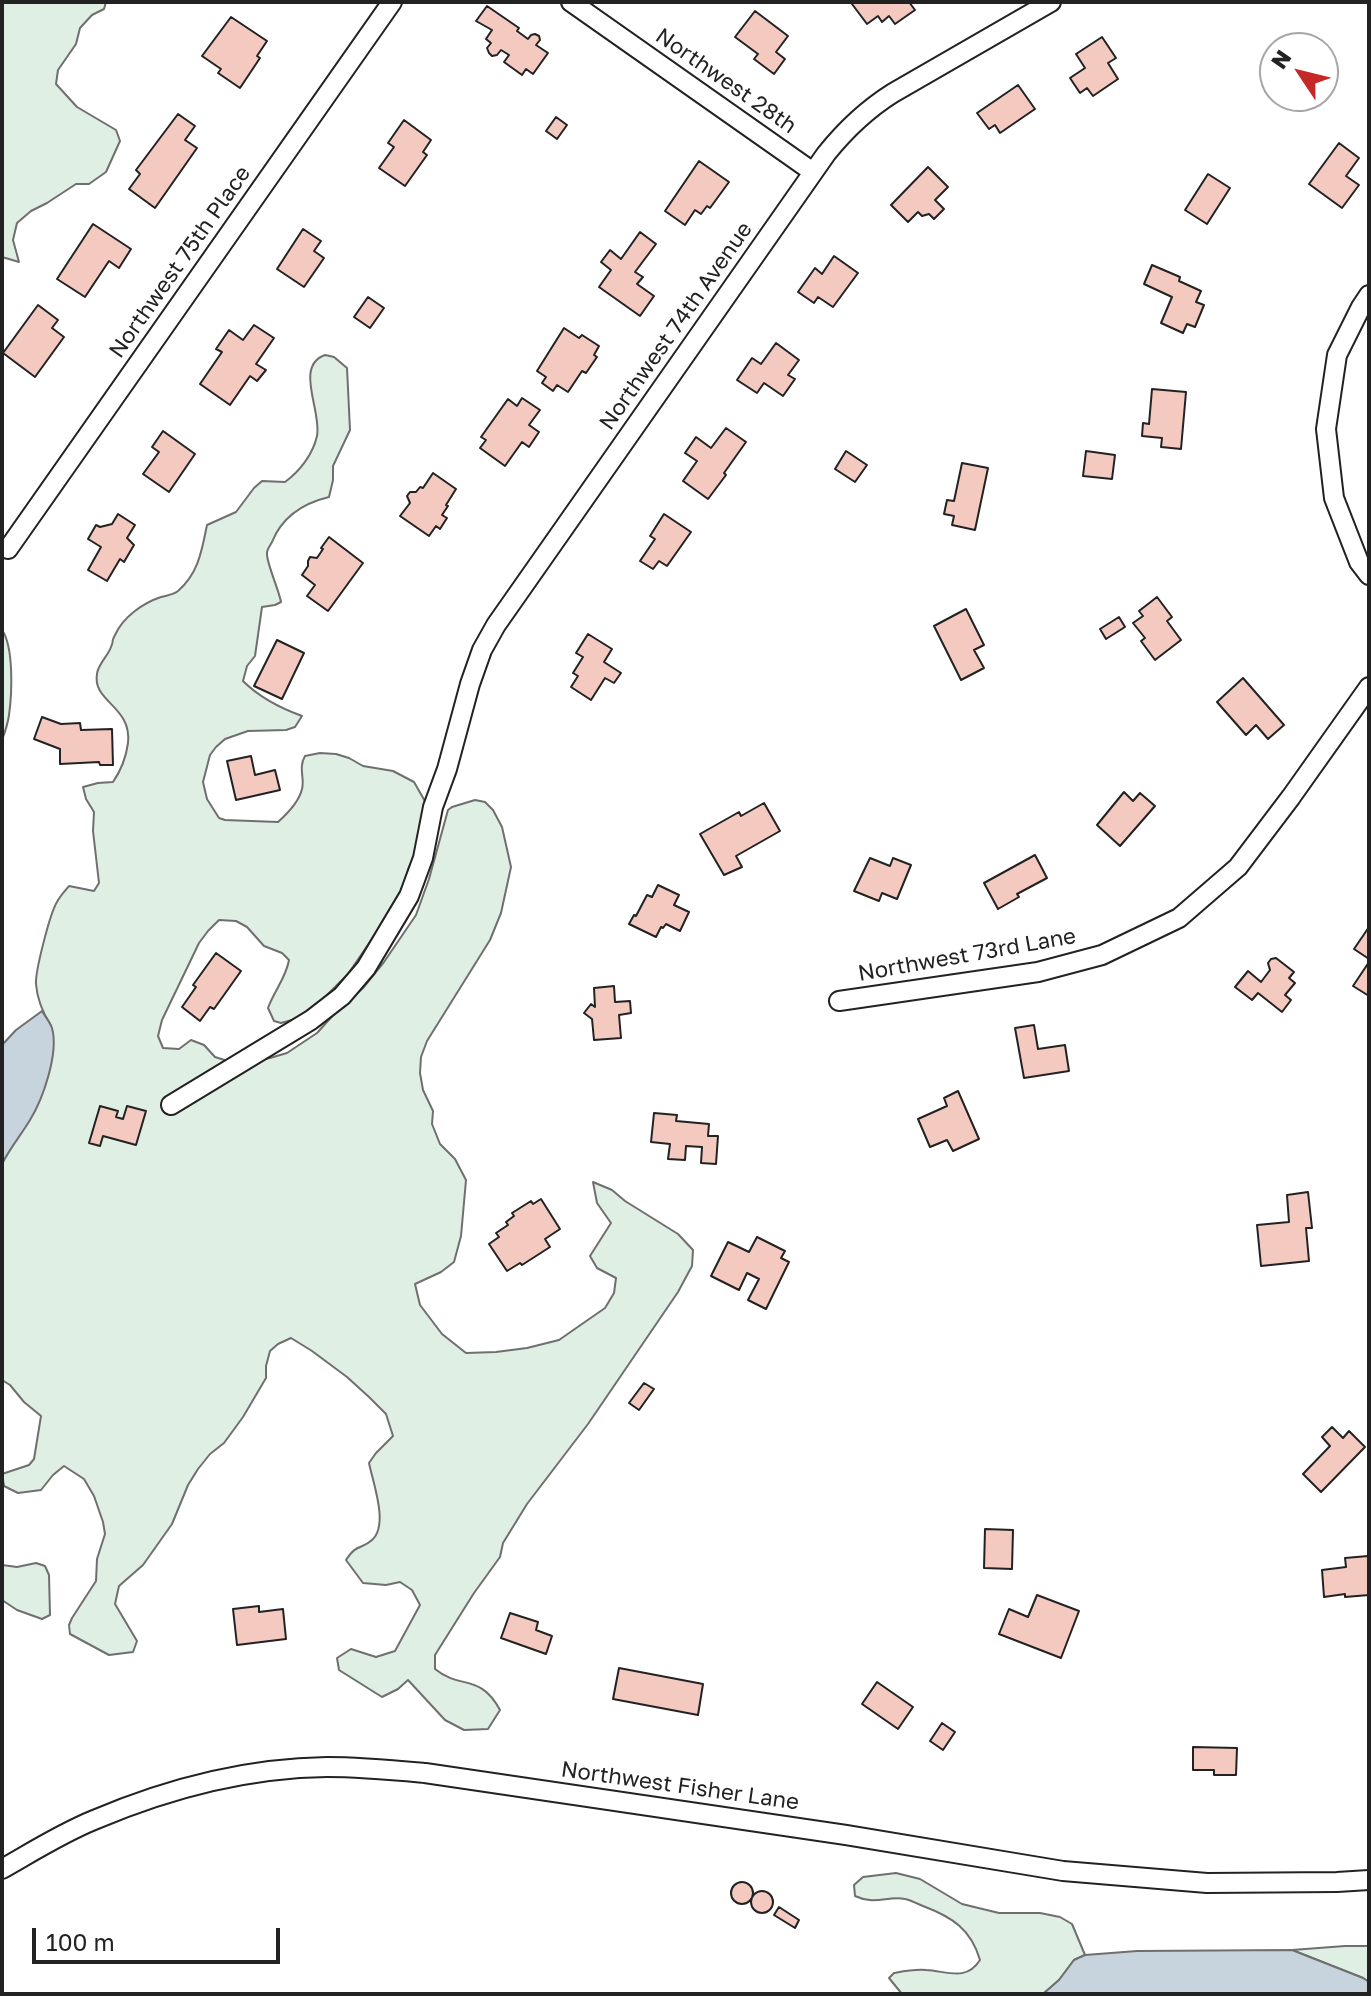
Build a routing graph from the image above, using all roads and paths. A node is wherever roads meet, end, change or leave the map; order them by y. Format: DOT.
graph roads {
  1 [pos="392,2"];
  2 [pos="571,2"];
  3 [pos="1051,2"];
  4 [pos="813,172"];
  5 [pos="1369,295"];
  6 [pos="8,549"];
  7 [pos="1369,575"];
  8 [pos="1369,687"];
  9 [pos="839,1001"];
  10 [pos="171,1105"];
  11 [pos="2,1869"];
  12 [pos="1369,1880"];
  1 -- 6 [label="street, Northwest 75th Place"];
  2 -- 4 [label="street, Northwest 28th"];
  3 -- 4 [label="street, Northwest 74th Avenue"];
  4 -- 10 [label="street, Northwest 74th Avenue"];
  5 -- 7 [label="street"];
  8 -- 9 [label="street, Northwest 73rd Lane"];
  11 -- 12 [label="street, Northwest Fisher Lane"];
}
